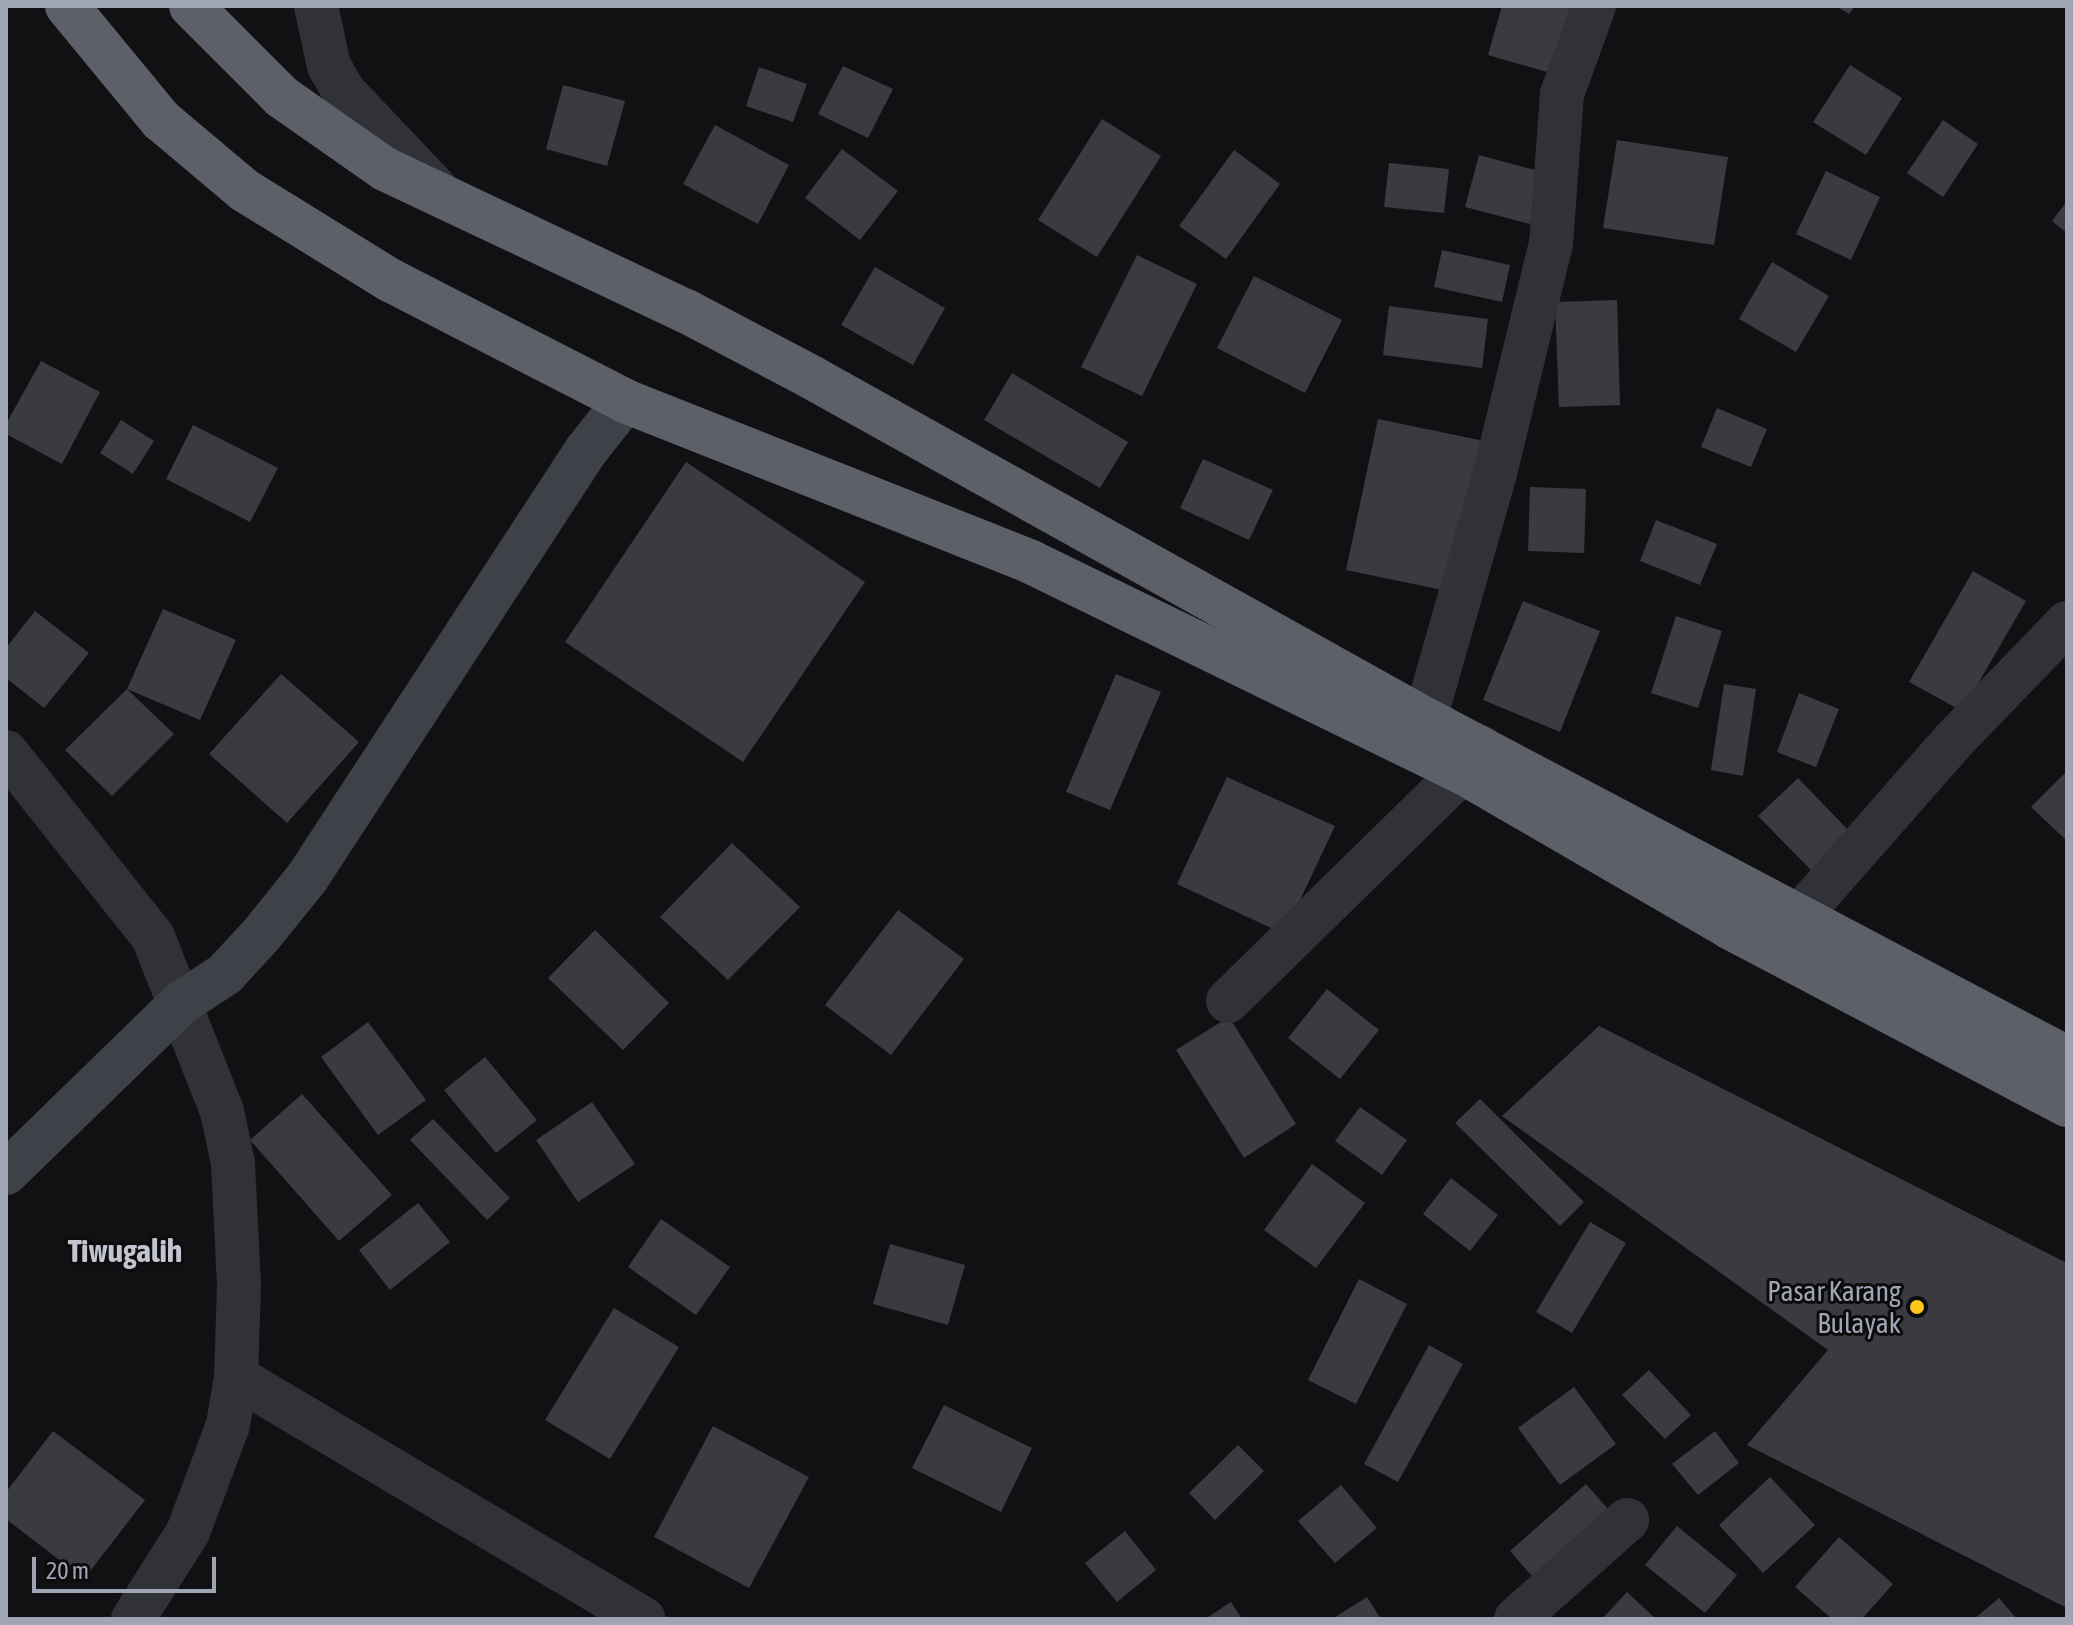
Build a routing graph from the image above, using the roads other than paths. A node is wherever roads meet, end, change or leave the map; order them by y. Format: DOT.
graph roads {
  1 [pos="67,6"];
  2 [pos="316,6"];
  3 [pos="1594,6"];
  4 [pos="195,12"];
  5 [pos="444,196"];
  6 [pos="625,401"];
  7 [pos="2067,623"];
  8 [pos="1425,719"];
  9 [pos="6,752"];
  10 [pos="1471,760"];
  11 [pos="1802,913"];
  12 [pos="1228,1001"];
  13 [pos="181,1003"];
  14 [pos="2067,1058"];
  15 [pos="2067,1105"];
  16 [pos="6,1173"];
  17 [pos="236,1377"];
  18 [pos="1627,1520"];
  19 [pos="133,1619"];
  20 [pos="644,1619"];
  21 [pos="1516,1619"];
  1 -- 6 [label="highway"];
  2 -- 5 [label="street"];
  3 -- 8 [label="street"];
  4 -- 5 [label="highway"];
  5 -- 8 [label="highway"];
  6 -- 10 [label="highway"];
  6 -- 13 [label="street"];
  7 -- 11 [label="street"];
  8 -- 10 [label="highway"];
  9 -- 13 [label="street"];
  10 -- 11 [label="highway"];
  10 -- 12 [label="street"];
  10 -- 15 [label="highway"];
  11 -- 14 [label="highway"];
  13 -- 16 [label="street"];
  13 -- 17 [label="street"];
  17 -- 19 [label="street"];
  17 -- 20 [label="street"];
  18 -- 21 [label="street"];
}
